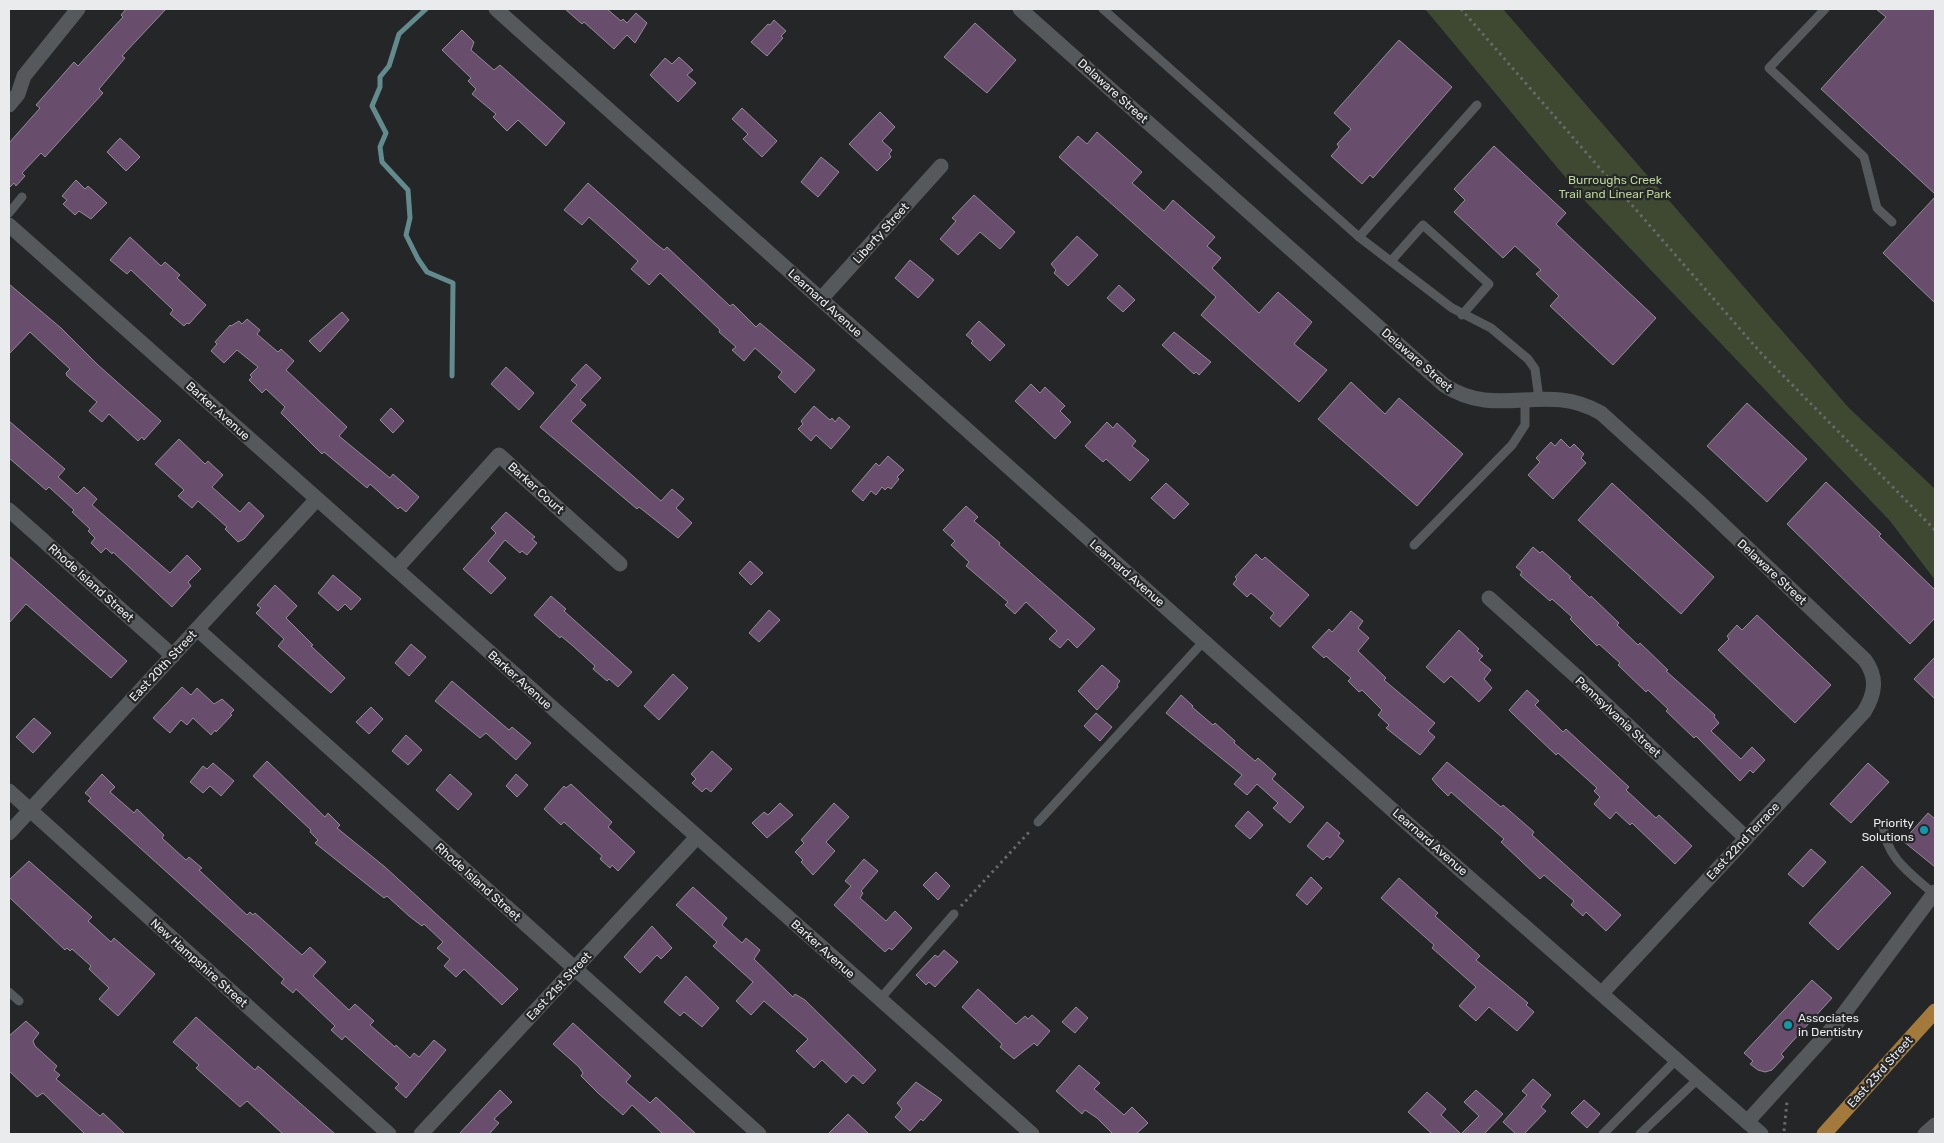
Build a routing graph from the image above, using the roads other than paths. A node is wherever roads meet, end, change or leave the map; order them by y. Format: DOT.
graph roads {
  1 [pos="78,9"];
  2 [pos="496,9"];
  3 [pos="1020,9"];
  4 [pos="1103,9"];
  5 [pos="1825,9"];
  6 [pos="24,76"];
  7 [pos="9,86"];
  8 [pos="1477,104"];
  9 [pos="9,105"];
  10 [pos="941,166"];
  11 [pos="22,197"];
  12 [pos="9,213"];
  13 [pos="1892,222"];
  14 [pos="9,226"];
  15 [pos="1359,237"];
  16 [pos="1391,261"];
  17 [pos="822,299"];
  18 [pos="1462,315"];
  19 [pos="1532,399"];
  20 [pos="317,499"];
  21 [pos="9,510"];
  22 [pos="1414,545"];
  23 [pos="620,564"];
  24 [pos="396,569"];
  25 [pos="1489,598"];
  26 [pos="197,629"];
  27 [pos="1204,640"];
  28 [pos="172,656"];
  29 [pos="1875,684"];
  30 [pos="9,791"];
  31 [pos="30,810"];
  32 [pos="1038,822"];
  33 [pos="1883,825"];
  34 [pos="9,833"];
  35 [pos="698,837"];
  36 [pos="1746,838"];
  37 [pos="1934,893"];
  38 [pos="954,914"];
  39 [pos="575,969"];
  40 [pos="9,992"];
  41 [pos="1602,993"];
  42 [pos="880,999"];
  43 [pos="19,1001"];
  44 [pos="1935,1011"];
  45 [pos="1677,1059"];
  46 [pos="1699,1078"];
  47 [pos="1747,1122"];
  48 [pos="1935,1125"];
  49 [pos="389,1134"];
  50 [pos="421,1134"];
  51 [pos="759,1134"];
  52 [pos="1032,1134"];
  53 [pos="1602,1134"];
  54 [pos="1640,1134"];
  55 [pos="1761,1134"];
  56 [pos="1824,1134"];
  57 [pos="1925,1134"];
  1 -- 6 [label="street"];
  2 -- 17 [label="street, Learnard Avenue"];
  3 -- 19 [label="street, Delaware Street"];
  4 -- 15 [label="lane"];
  5 -- 13 [label="lane"];
  6 -- 7 [label="street"];
  6 -- 9 [label="street"];
  8 -- 15 [label="lane"];
  10 -- 17 [label="street, Liberty Street"];
  11 -- 12 [label="lane"];
  14 -- 20 [label="street, Barker Avenue"];
  15 -- 16 [label="lane"];
  16 -- 18 [label="lane"];
  16 -- 18 [label="lane"];
  17 -- 27 [label="street, Learnard Avenue"];
  18 -- 19 [label="lane"];
  19 -- 22 [label="lane"];
  19 -- 29 [label="street, Delaware Street"];
  20 -- 24 [label="street, Barker Avenue"];
  20 -- 26 [label="street, East 20th Street"];
  21 -- 28 [label="street, Rhode Island Street"];
  23 -- 24 [label="street, Barker Court"];
  24 -- 35 [label="street, Barker Avenue"];
  25 -- 36 [label="street, Pennsylvania Street"];
  26 -- 28 [label="street, East 20th Street"];
  26 -- 39 [label="street, Rhode Island Street"];
  27 -- 32 [label="lane"];
  27 -- 41 [label="street, Learnard Avenue"];
  28 -- 31 [label="street, East 20th Street"];
  29 -- 36 [label="street, East 22nd Terrace"];
  30 -- 31 [label="street, New Hampshire Street"];
  31 -- 34 [label="street, East 20th Street"];
  31 -- 49 [label="street, New Hampshire Street"];
  33 -- 37 [label="lane"];
  35 -- 39 [label="street, East 21st Street"];
  35 -- 42 [label="street, Barker Avenue"];
  36 -- 41 [label="street, East 22nd Terrace"];
  37 -- 47 [label="street"];
  38 -- 42 [label="lane"];
  39 -- 50 [label="street, East 21st Street"];
  39 -- 51 [label="street, Rhode Island Street"];
  40 -- 43 [label="lane"];
  41 -- 45 [label="street, Learnard Avenue"];
  42 -- 52 [label="street, Barker Avenue"];
  44 -- 56 [label="main road, East 23rd Street"];
  45 -- 46 [label="street, Learnard Avenue"];
  45 -- 53 [label="lane"];
  46 -- 47 [label="street, Learnard Avenue"];
  46 -- 54 [label="lane"];
  47 -- 55 [label="street, Learnard Avenue"];
  48 -- 57 [label="street"];
}
